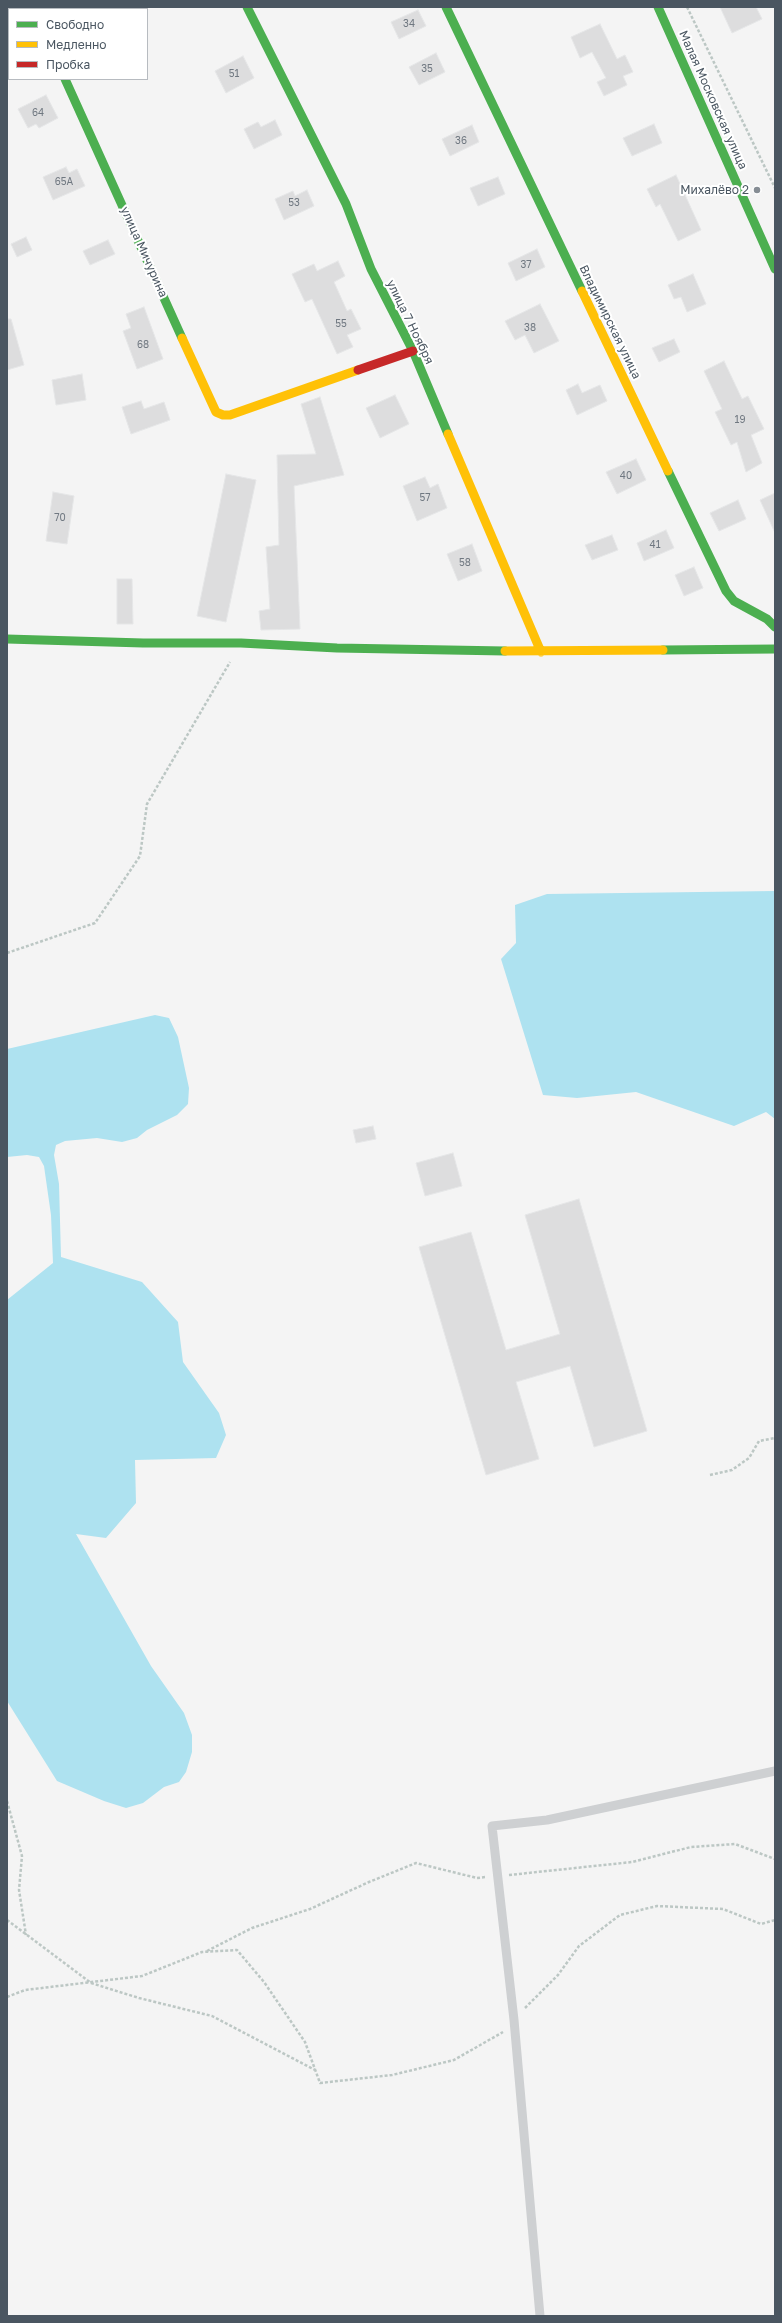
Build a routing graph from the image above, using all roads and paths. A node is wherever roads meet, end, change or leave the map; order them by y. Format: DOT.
graph roads {
  1 [pos="247,7"];
  2 [pos="446,7"];
  3 [pos="658,7"];
  4 [pos="687,7"];
  5 [pos="65,80"];
  6 [pos="775,188"];
  7 [pos="775,269"];
  8 [pos="413,351"];
  9 [pos="775,627"];
  10 [pos="7,639"];
  11 [pos="241,642"];
  12 [pos="775,649"];
  13 [pos="541,652"];
  14 [pos="7,953"];
  15 [pos="775,1438"];
  16 [pos="710,1475"];
  17 [pos="775,1771"];
  18 [pos="7,1801"];
  19 [pos="7,1920"];
  20 [pos="775,1920"];
  21 [pos="26,1935"];
  22 [pos="90,1983"];
  23 [pos="7,1997"];
  24 [pos="514,2020"];
  25 [pos="315,2070"];
  26 [pos="540,2316"];
  1 -- 8 [label="street, улица 7 Ноября"];
  2 -- 9 [label="street, Владимирская улица"];
  3 -- 7 [label="street, Малая Московская улица"];
  4 -- 6 [label="path"];
  5 -- 8 [label="street, улица Мичурина"];
  8 -- 13 [label="street, улица 7 Ноября"];
  10 -- 11 [label="street"];
  11 -- 13 [label="street"];
  11 -- 14 [label="path"];
  12 -- 13 [label="street"];
  15 -- 16 [label="path"];
  17 -- 24 [label="lane"];
  18 -- 21 [label="path"];
  19 -- 21 [label="path"];
  20 -- 24 [label="path"];
  21 -- 22 [label="path"];
  22 -- 23 [label="path"];
  22 -- 25 [label="path"];
  22 -- 25 [label="path"];
  24 -- 25 [label="path"];
  24 -- 26 [label="lane"];
}
